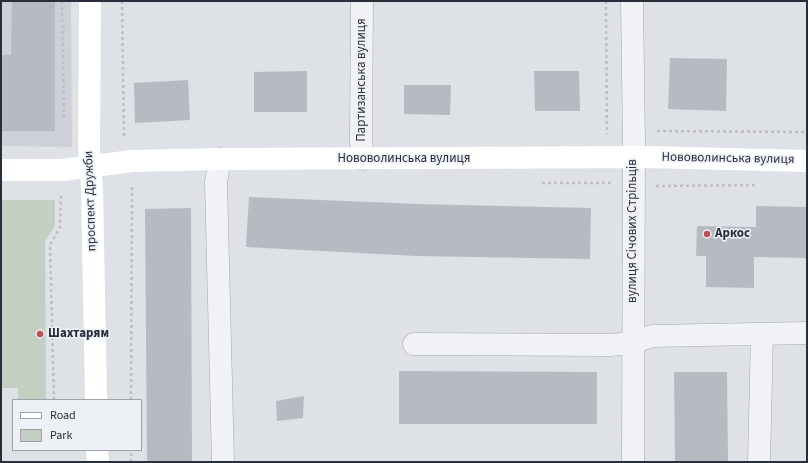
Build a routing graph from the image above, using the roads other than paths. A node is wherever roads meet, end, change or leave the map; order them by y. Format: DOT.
graph roads {
  1 [pos="90,1"];
  2 [pos="362,1"];
  3 [pos="632,1"];
  4 [pos="633,158"];
  5 [pos="220,159"];
  6 [pos="363,159"];
  7 [pos="807,161"];
  8 [pos="1,170"];
  9 [pos="91,177"];
  10 [pos="807,333"];
  11 [pos="762,334"];
  12 [pos="633,343"];
  13 [pos="414,344"];
  14 [pos="96,399"];
  15 [pos="98,451"];
  16 [pos="98,462"];
  17 [pos="223,462"];
  18 [pos="633,462"];
  19 [pos="759,462"];
  1 -- 9 [label="street, проспект Дружби"];
  2 -- 6 [label="street, Партизанська вулиця"];
  3 -- 4 [label="street, вулиця Січових Стрільців"];
  4 -- 6 [label="street, Нововолинська вулиця"];
  4 -- 7 [label="street, Нововолинська вулиця"];
  4 -- 12 [label="street, вулиця Січових Стрільців"];
  5 -- 6 [label="street, Нововолинська вулиця"];
  5 -- 9 [label="street, Нововолинська вулиця"];
  5 -- 17 [label="street"];
  8 -- 9 [label="street, Нововолинська вулиця"];
  9 -- 14 [label="street, проспект Дружби"];
  10 -- 11 [label="street"];
  11 -- 12 [label="street"];
  11 -- 19 [label="street"];
  12 -- 13 [label="street"];
  12 -- 18 [label="street, вулиця Січових Стрільців"];
  15 -- 16 [label="street"];
}
